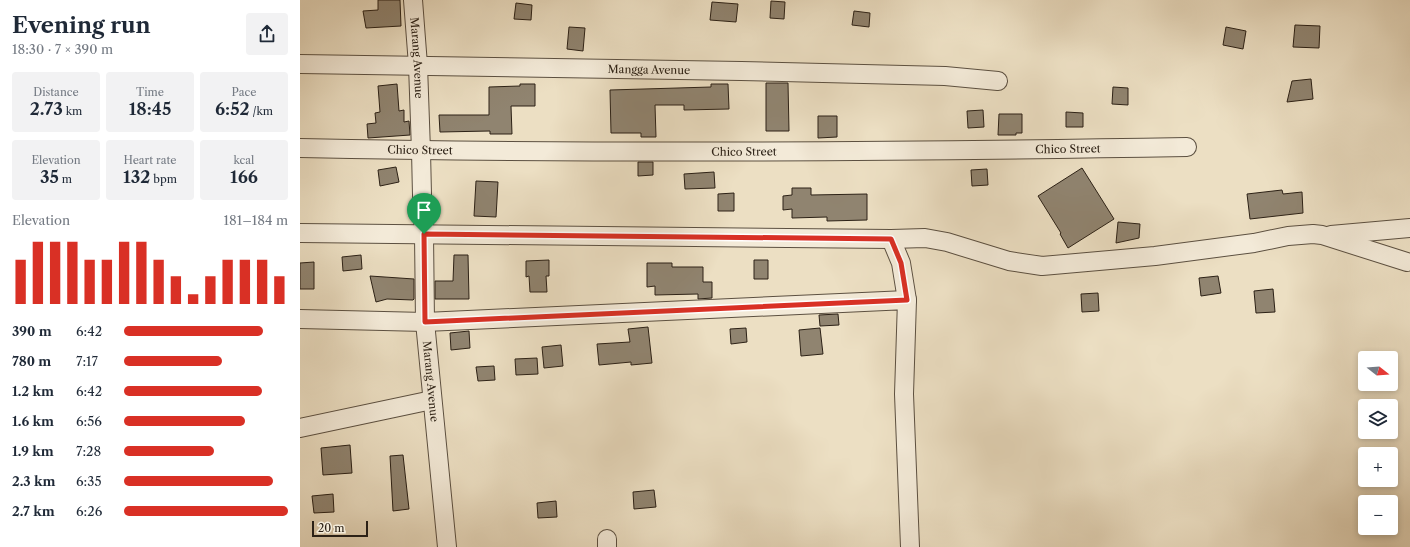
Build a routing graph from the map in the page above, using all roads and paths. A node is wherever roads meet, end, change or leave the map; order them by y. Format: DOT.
graph roads {
  1 [pos="413,0"];
  2 [pos="300,64"];
  3 [pos="418,65"];
  4 [pos="998,81"];
  5 [pos="1188,147"];
  6 [pos="300,148"];
  7 [pos="421,151"];
  8 [pos="1410,228"];
  9 [pos="300,233"];
  10 [pos="424,234"];
  11 [pos="1322,235"];
  12 [pos="891,239"];
  13 [pos="1407,262"];
  14 [pos="907,300"];
  15 [pos="300,319"];
  16 [pos="425,322"];
  17 [pos="432,400"];
  18 [pos="300,428"];
  19 [pos="447,547"];
  20 [pos="910,547"];
  1 -- 3 [label="street, Marang Avenue"];
  2 -- 3 [label="street, Mangga Avenue"];
  3 -- 4 [label="street, Mangga Avenue"];
  3 -- 7 [label="street, Marang Avenue"];
  5 -- 7 [label="street, Chico Street"];
  6 -- 7 [label="street, Chico Street"];
  7 -- 10 [label="street, Marang Avenue"];
  8 -- 11 [label="street"];
  9 -- 10 [label="street"];
  10 -- 12 [label="street"];
  10 -- 16 [label="street, Marang Avenue"];
  11 -- 12 [label="street"];
  11 -- 13 [label="street"];
  12 -- 14 [label="street"];
  14 -- 16 [label="street"];
  14 -- 20 [label="street"];
  15 -- 16 [label="street"];
  16 -- 17 [label="street, Marang Avenue"];
  17 -- 18 [label="street"];
  17 -- 19 [label="street, Marang Avenue"];
}
